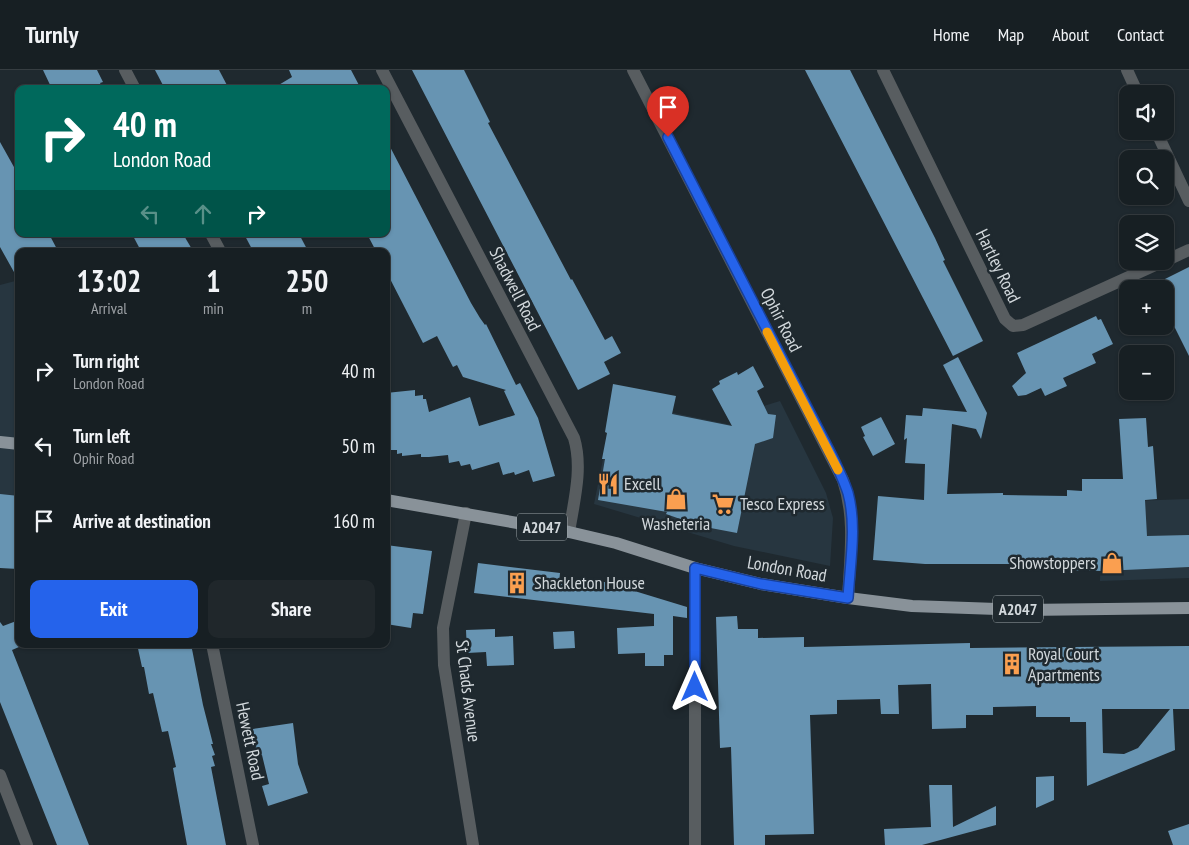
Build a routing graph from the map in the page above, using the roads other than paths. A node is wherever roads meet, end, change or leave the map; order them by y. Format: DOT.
graph roads {
  1 [pos="125,70"];
  2 [pos="382,70"];
  3 [pos="633,70"];
  4 [pos="883,70"];
  5 [pos="1127,70"];
  6 [pos="133,85"];
  7 [pos="390,85"];
  8 [pos="390,85"];
  9 [pos="1134,85"];
  10 [pos="1160,140"];
  11 [pos="1189,200"];
  12 [pos="1189,250"];
  13 [pos="1174,257"];
  14 [pos="1145,270"];
  15 [pos="0,442"];
  16 [pos="15,444"];
  17 [pos="390,501"];
  18 [pos="466,513"];
  19 [pos="569,532"];
  20 [pos="695,568"];
  21 [pos="848,598"];
  22 [pos="1189,608"];
  23 [pos="213,648"];
  24 [pos="0,775"];
  25 [pos="28,845"];
  26 [pos="253,845"];
  27 [pos="473,845"];
  28 [pos="696,845"];
  1 -- 6 [label="street"];
  2 -- 7 [label="street, Shadwell Road"];
  3 -- 21 [label="street, Ophir Road"];
  4 -- 14 [label="street, Hartley Road"];
  5 -- 9 [label="street"];
  8 -- 19 [label="street, Shadwell Road"];
  10 -- 11 [label="street"];
  12 -- 13 [label="street, Hartley Road"];
  15 -- 16 [label="main road"];
  17 -- 18 [label="main road, London Road / A2047"];
  18 -- 19 [label="main road, London Road / A2047"];
  18 -- 27 [label="street, St Chads Avenue"];
  19 -- 20 [label="main road, London Road / A2047"];
  20 -- 21 [label="main road, London Road / A2047"];
  20 -- 28 [label="street"];
  21 -- 22 [label="main road, London Road / A2047"];
  23 -- 26 [label="street, Hewett Road"];
  24 -- 25 [label="street"];
}
